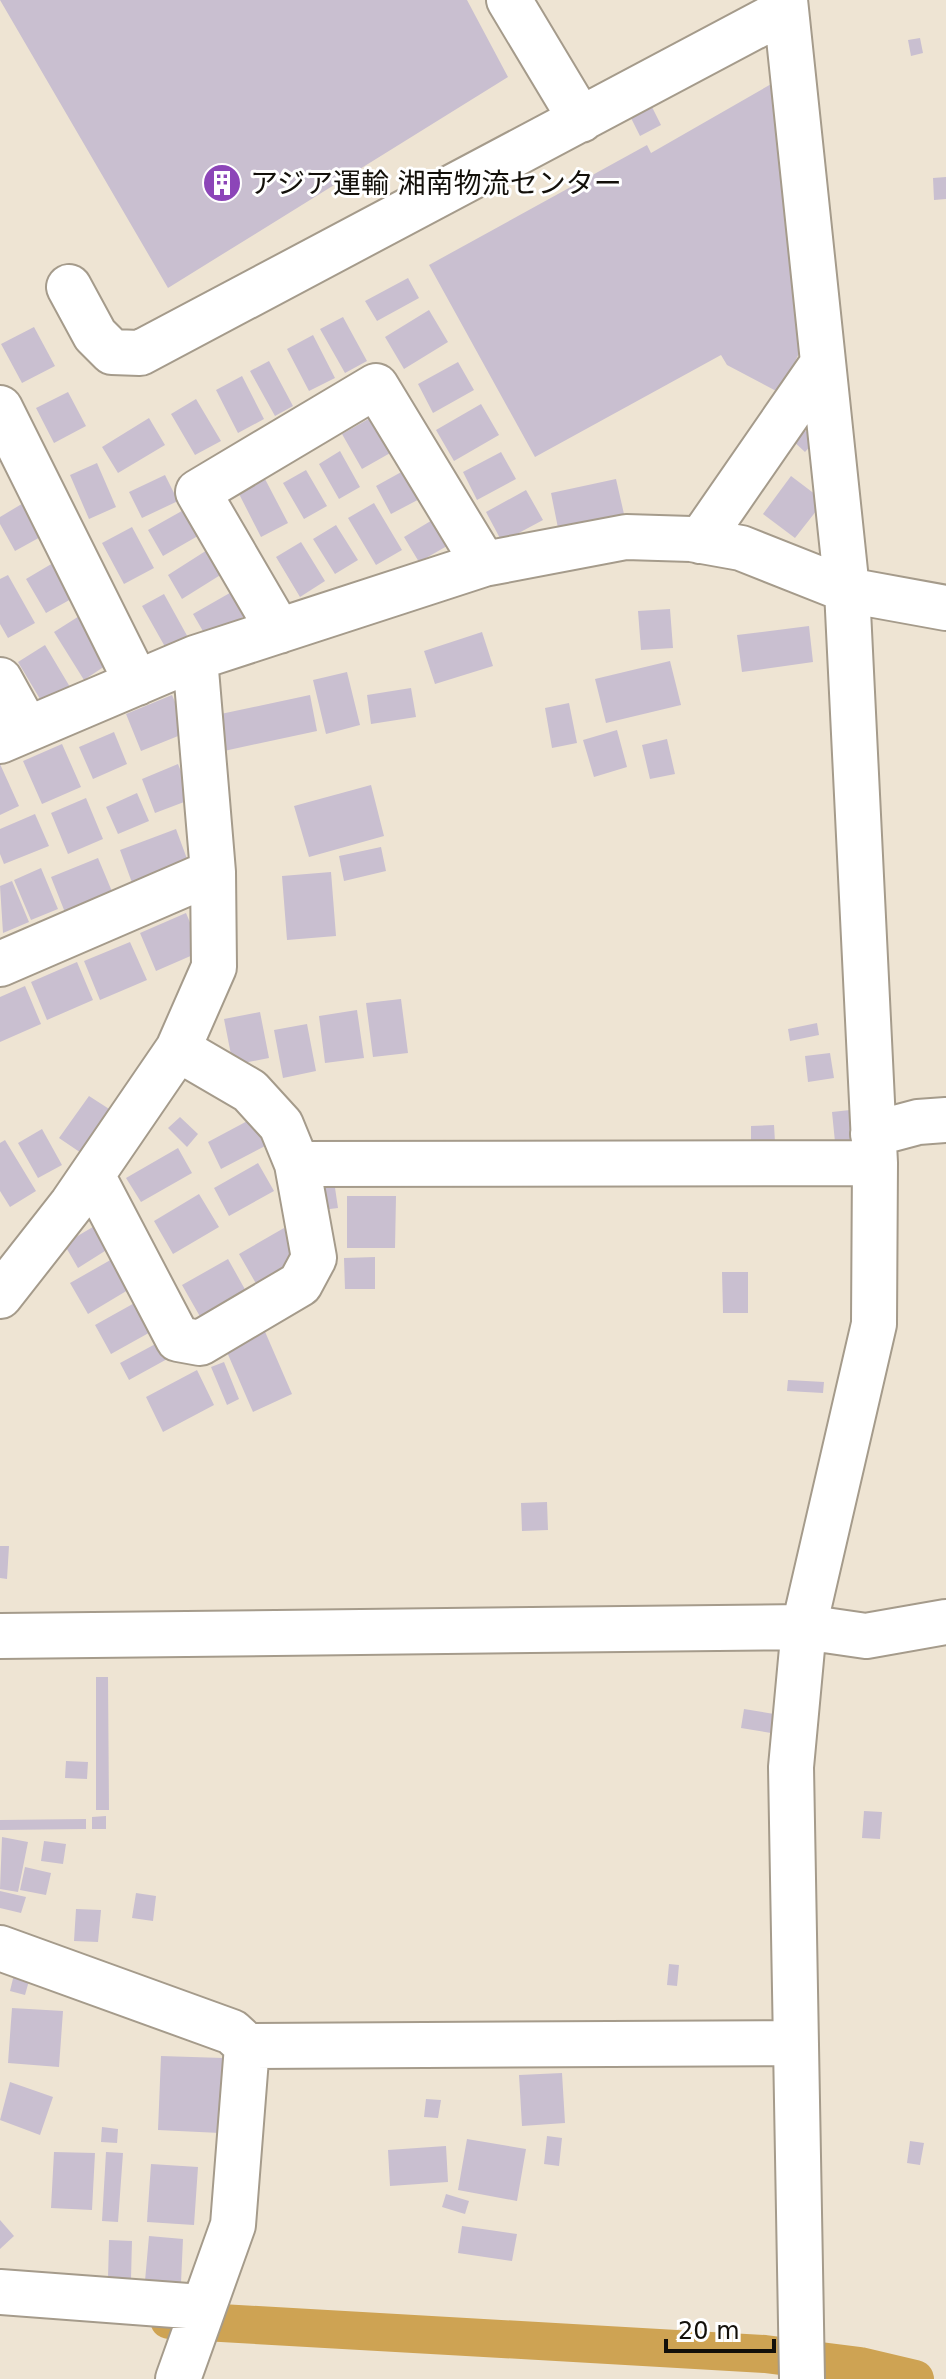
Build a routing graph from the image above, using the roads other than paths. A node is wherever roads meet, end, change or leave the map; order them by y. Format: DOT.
graph roads {
  1 [pos="509,0"];
  2 [pos="785,5"];
  3 [pos="581,120"];
  4 [pos="69,287"];
  5 [pos="823,363"];
  6 [pos="0,408"];
  7 [pos="700,541"];
  8 [pos="484,564"];
  9 [pos="847,590"];
  10 [pos="946,608"];
  11 [pos="279,631"];
  12 [pos="195,658"];
  13 [pos="0,680"];
  14 [pos="137,683"];
  15 [pos="14,735"];
  16 [pos="213,872"];
  17 [pos="0,964"];
  18 [pos="178,1049"];
  19 [pos="946,1120"];
  20 [pos="874,1148"];
  21 [pos="297,1164"];
  22 [pos="92,1175"];
  23 [pos="0,1296"];
  24 [pos="946,1622"];
  25 [pos="804,1627"];
  26 [pos="0,1636"];
  27 [pos="0,1948"];
  28 [pos="796,2043"];
  29 [pos="247,2046"];
  30 [pos="0,2292"];
  31 [pos="197,2319"];
  32 [pos="801,2363"];
  33 [pos="178,2379"];
  1 -- 3 [label="street"];
  2 -- 3 [label="street"];
  2 -- 5 [label="street"];
  3 -- 4 [label="street"];
  5 -- 7 [label="street"];
  5 -- 9 [label="street"];
  6 -- 14 [label="street"];
  7 -- 8 [label="street"];
  7 -- 9 [label="street"];
  8 -- 11 [label="street"];
  8 -- 11 [label="street"];
  9 -- 10 [label="street"];
  9 -- 20 [label="street"];
  11 -- 12 [label="street"];
  12 -- 14 [label="street"];
  12 -- 16 [label="street"];
  13 -- 15 [label="street"];
  14 -- 15 [label="street"];
  16 -- 17 [label="street"];
  16 -- 18 [label="street"];
  18 -- 21 [label="street"];
  18 -- 22 [label="street"];
  19 -- 20 [label="street"];
  20 -- 21 [label="street"];
  20 -- 25 [label="street"];
  21 -- 22 [label="street"];
  22 -- 23 [label="street"];
  24 -- 25 [label="street"];
  25 -- 26 [label="street"];
  25 -- 28 [label="street"];
  27 -- 29 [label="street"];
  28 -- 29 [label="street"];
  28 -- 32 [label="street"];
  29 -- 31 [label="street"];
  30 -- 31 [label="street"];
  31 -- 33 [label="street"];
}
